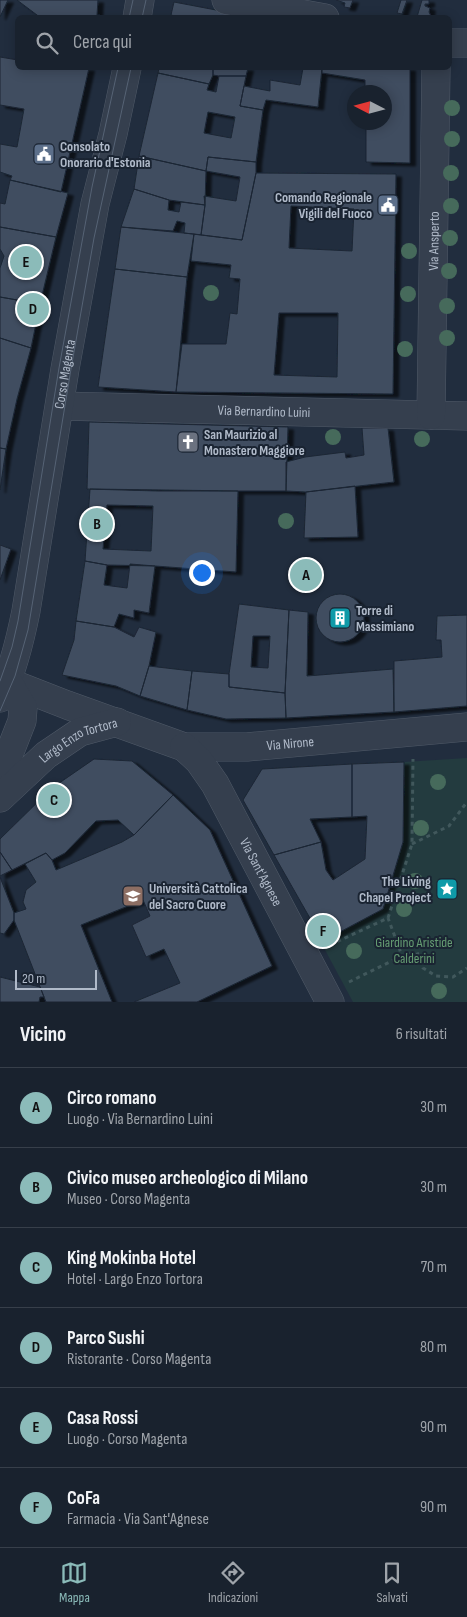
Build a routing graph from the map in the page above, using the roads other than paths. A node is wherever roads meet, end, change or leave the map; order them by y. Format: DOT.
graph roads {
  1 [pos="140,0"];
  2 [pos="226,0"];
  3 [pos="138,15"];
  4 [pos="308,15"];
  5 [pos="452,43"];
  6 [pos="467,43"];
  7 [pos="127,70"];
  8 [pos="436,70"];
  9 [pos="60,406"];
  10 [pos="431,415"];
  11 [pos="467,416"];
  12 [pos="4,690"];
  13 [pos="117,722"];
  14 [pos="467,726"];
  15 [pos="184,746"];
  16 [pos="0,777"];
  17 [pos="0,798"];
  18 [pos="337,993"];
  1 -- 3 [label="street"];
  2 -- 4 [label="street"];
  5 -- 6 [label="street"];
  7 -- 9 [label="street, Corso Magenta"];
  8 -- 10 [label="street, Via Ansperto"];
  9 -- 10 [label="street, Via Bernardino Luini"];
  9 -- 12 [label="street, Corso Magenta"];
  10 -- 11 [label="street, Via Bernardino Luini"];
  12 -- 13 [label="street, Largo Enzo Tortora"];
  12 -- 16 [label="street"];
  13 -- 15 [label="street, Via Nirone"];
  13 -- 17 [label="street, Largo Enzo Tortora"];
  14 -- 15 [label="street, Via Nirone"];
  15 -- 18 [label="street, Via Sant'Agnese"];
}
